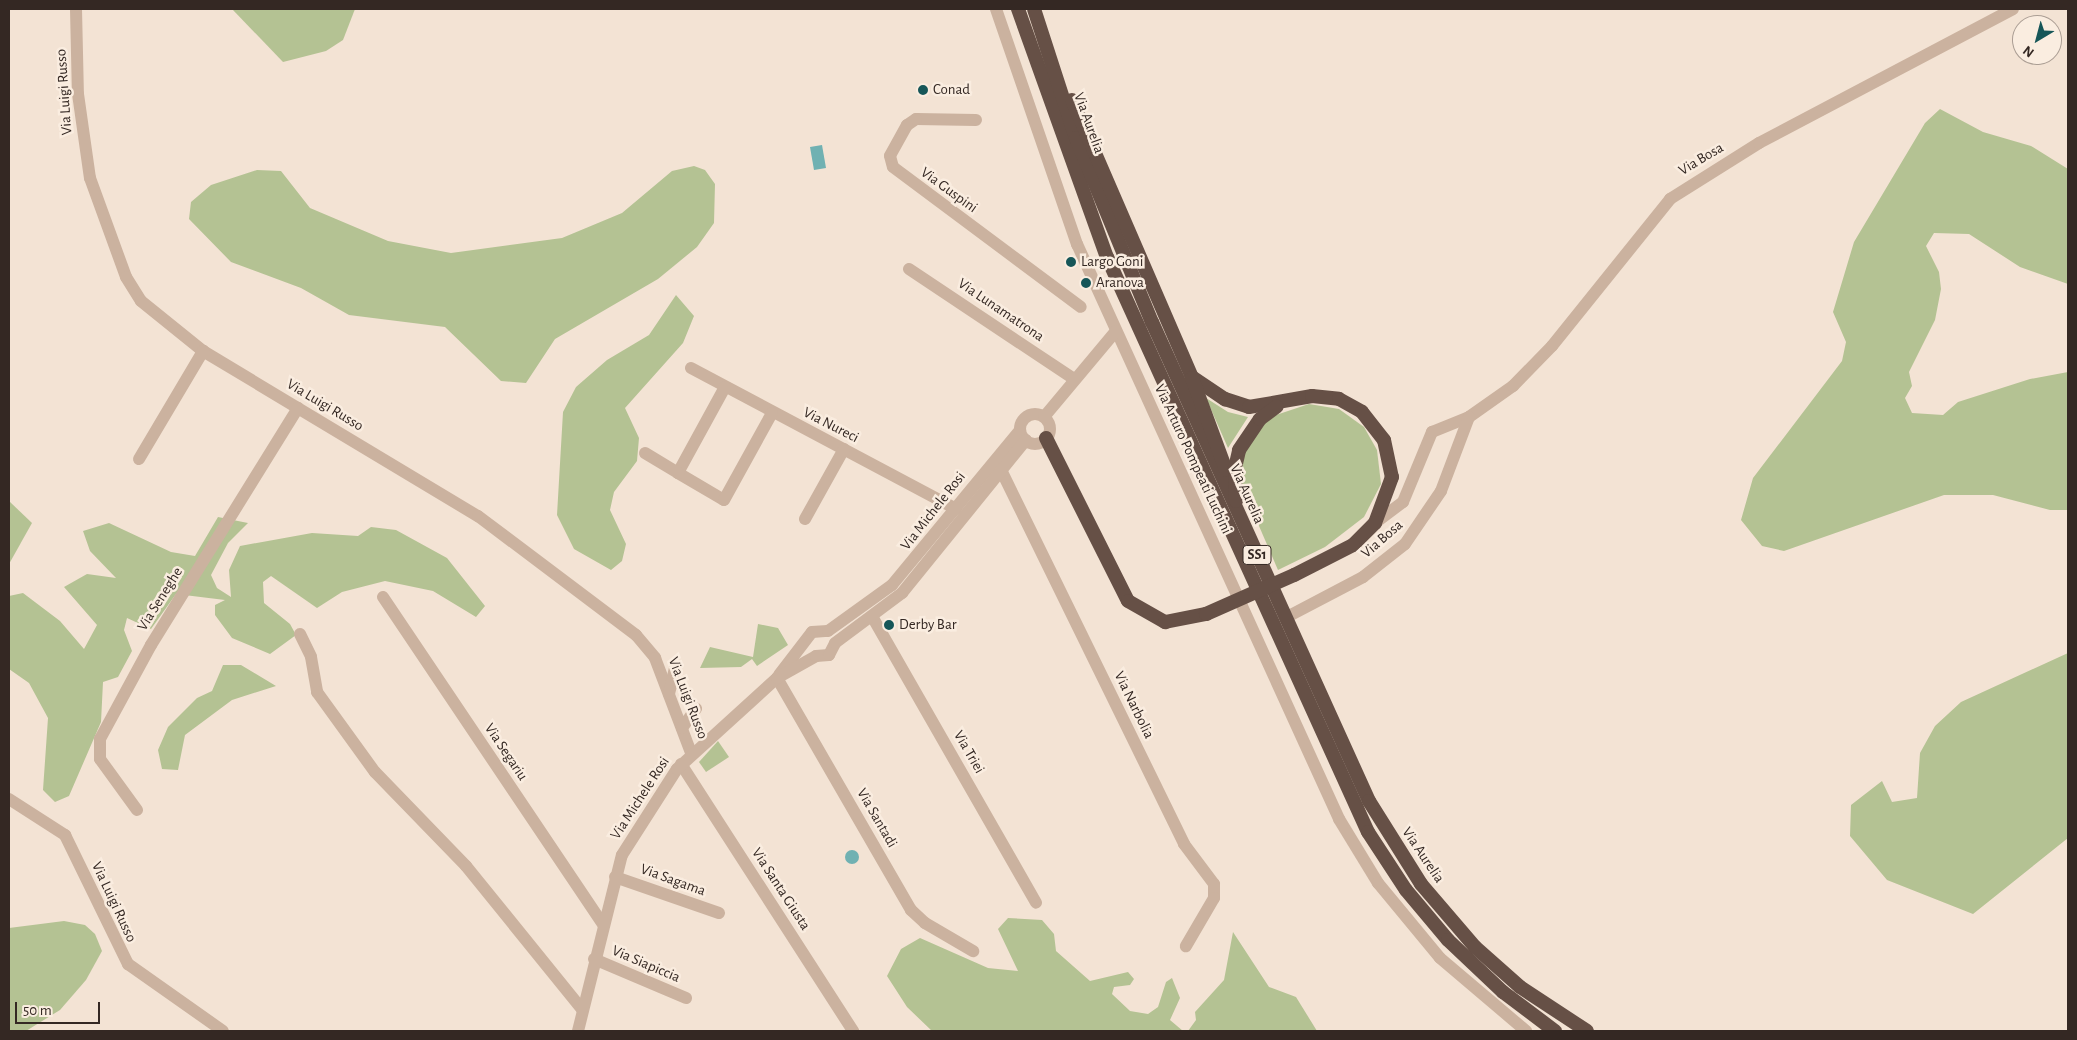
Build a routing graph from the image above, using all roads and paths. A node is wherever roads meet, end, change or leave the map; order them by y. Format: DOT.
graph roads {
  1 [pos="76,9"];
  2 [pos="996,9"];
  3 [pos="1018,9"];
  4 [pos="1034,9"];
  5 [pos="2013,9"];
  6 [pos="976,120"];
  7 [pos="909,269"];
  8 [pos="1081,307"];
  9 [pos="1116,331"];
  10 [pos="203,351"];
  11 [pos="691,368"];
  12 [pos="1192,377"];
  13 [pos="1074,378"];
  14 [pos="725,387"];
  15 [pos="1278,405"];
  16 [pos="298,408"];
  17 [pos="772,413"];
  18 [pos="1044,417"];
  19 [pos="1469,418"];
  20 [pos="1023,435"];
  21 [pos="1046,438"];
  22 [pos="844,450"];
  23 [pos="645,453"];
  24 [pos="140,459"];
  25 [pos="1002,472"];
  26 [pos="678,473"];
  27 [pos="956,509"];
  28 [pos="1237,510"];
  29 [pos="805,520"];
  30 [pos="1375,523"];
  31 [pos="383,597"];
  32 [pos="874,618"];
  33 [pos="1285,618"];
  34 [pos="828,631"];
  35 [pos="300,634"];
  36 [pos="807,643"];
  37 [pos="835,644"];
  38 [pos="816,656"];
  39 [pos="674,669"];
  40 [pos="777,678"];
  41 [pos="669,694"];
  42 [pos="696,708"];
  43 [pos="682,728"];
  44 [pos="691,753"];
  45 [pos="681,764"];
  46 [pos="9,799"];
  47 [pos="137,810"];
  48 [pos="615,877"];
  49 [pos="1036,903"];
  50 [pos="719,914"];
  51 [pos="603,924"];
  52 [pos="1186,946"];
  53 [pos="972,951"];
  54 [pos="594,960"];
  55 [pos="686,998"];
  56 [pos="582,1009"];
  57 [pos="222,1031"];
  58 [pos="578,1031"];
  59 [pos="853,1031"];
  60 [pos="1526,1031"];
  61 [pos="1555,1031"];
  62 [pos="1586,1031"];
  1 -- 10 [label="street, Via Luigi Russo"];
  2 -- 9 [label="street, Via Arturo Pompeati Luchini"];
  3 -- 61 [label="highway, Via Aurelia / SS1"];
  4 -- 12 [label="highway"];
  4 -- 28 [label="highway, Via Aurelia / SS1"];
  5 -- 19 [label="street, Via Bosa"];
  6 -- 8 [label="street, Via Guspini"];
  7 -- 13 [label="street, Via Lunamatrona"];
  9 -- 13 [label="street"];
  9 -- 60 [label="street, Via Arturo Pompeati Luchini"];
  10 -- 16 [label="street, Via Luigi Russo"];
  10 -- 24 [label="street"];
  11 -- 14 [label="street, Via Nureci"];
  12 -- 15 [label="highway"];
  12 -- 28 [label="highway"];
  13 -- 18 [label="street"];
  14 -- 17 [label="street, Via Nureci"];
  14 -- 26 [label="street"];
  15 -- 28 [label="highway"];
  15 -- 30 [label="highway"];
  16 -- 41 [label="street, Via Luigi Russo"];
  16 -- 47 [label="street, Via Seneghe"];
  17 -- 22 [label="street, Via Nureci"];
  17 -- 26 [label="street"];
  18 -- 20 [label="street"];
  18 -- 21 [label="street"];
  19 -- 30 [label="street, Via Bosa"];
  19 -- 33 [label="street, Via Bosa"];
  20 -- 21 [label="street"];
  20 -- 25 [label="street, Via Michele Rosi"];
  20 -- 27 [label="street, Via Michele Rosi"];
  21 -- 30 [label="highway, bridge"];
  22 -- 27 [label="street, Via Nureci"];
  22 -- 29 [label="street"];
  23 -- 26 [label="street"];
  25 -- 32 [label="street, Via Michele Rosi"];
  25 -- 52 [label="street, Via Narbolia"];
  27 -- 34 [label="street, Via Michele Rosi"];
  28 -- 33 [label="highway, Via Aurelia / SS1"];
  31 -- 51 [label="street, Via Segariu"];
  32 -- 37 [label="street, Via Michele Rosi"];
  32 -- 49 [label="street, Via Triei"];
  33 -- 62 [label="highway, Via Aurelia / SS1"];
  34 -- 36 [label="street, Via Michele Rosi"];
  34 -- 37 [label="street"];
  35 -- 56 [label="street"];
  36 -- 38 [label="street"];
  36 -- 40 [label="street, Via Michele Rosi"];
  37 -- 38 [label="street, Via Michele Rosi"];
  38 -- 40 [label="street, Via Michele Rosi"];
  39 -- 41 [label="street"];
  40 -- 44 [label="street, Via Michele Rosi"];
  40 -- 53 [label="street, Via Santadi"];
  41 -- 43 [label="street, Via Luigi Russo"];
  42 -- 43 [label="street"];
  43 -- 44 [label="street, Via Luigi Russo"];
  44 -- 45 [label="street, Via Michele Rosi"];
  45 -- 48 [label="street, Via Michele Rosi"];
  45 -- 59 [label="street, Via Santa Giusta"];
  46 -- 57 [label="street, Via Luigi Russo"];
  48 -- 50 [label="street, Via Sagama"];
  48 -- 51 [label="street, Via Michele Rosi"];
  51 -- 54 [label="street, Via Michele Rosi"];
  54 -- 55 [label="street, Via Siapiccia"];
  54 -- 56 [label="street, Via Michele Rosi"];
  56 -- 58 [label="street, Via Michele Rosi"];
}
